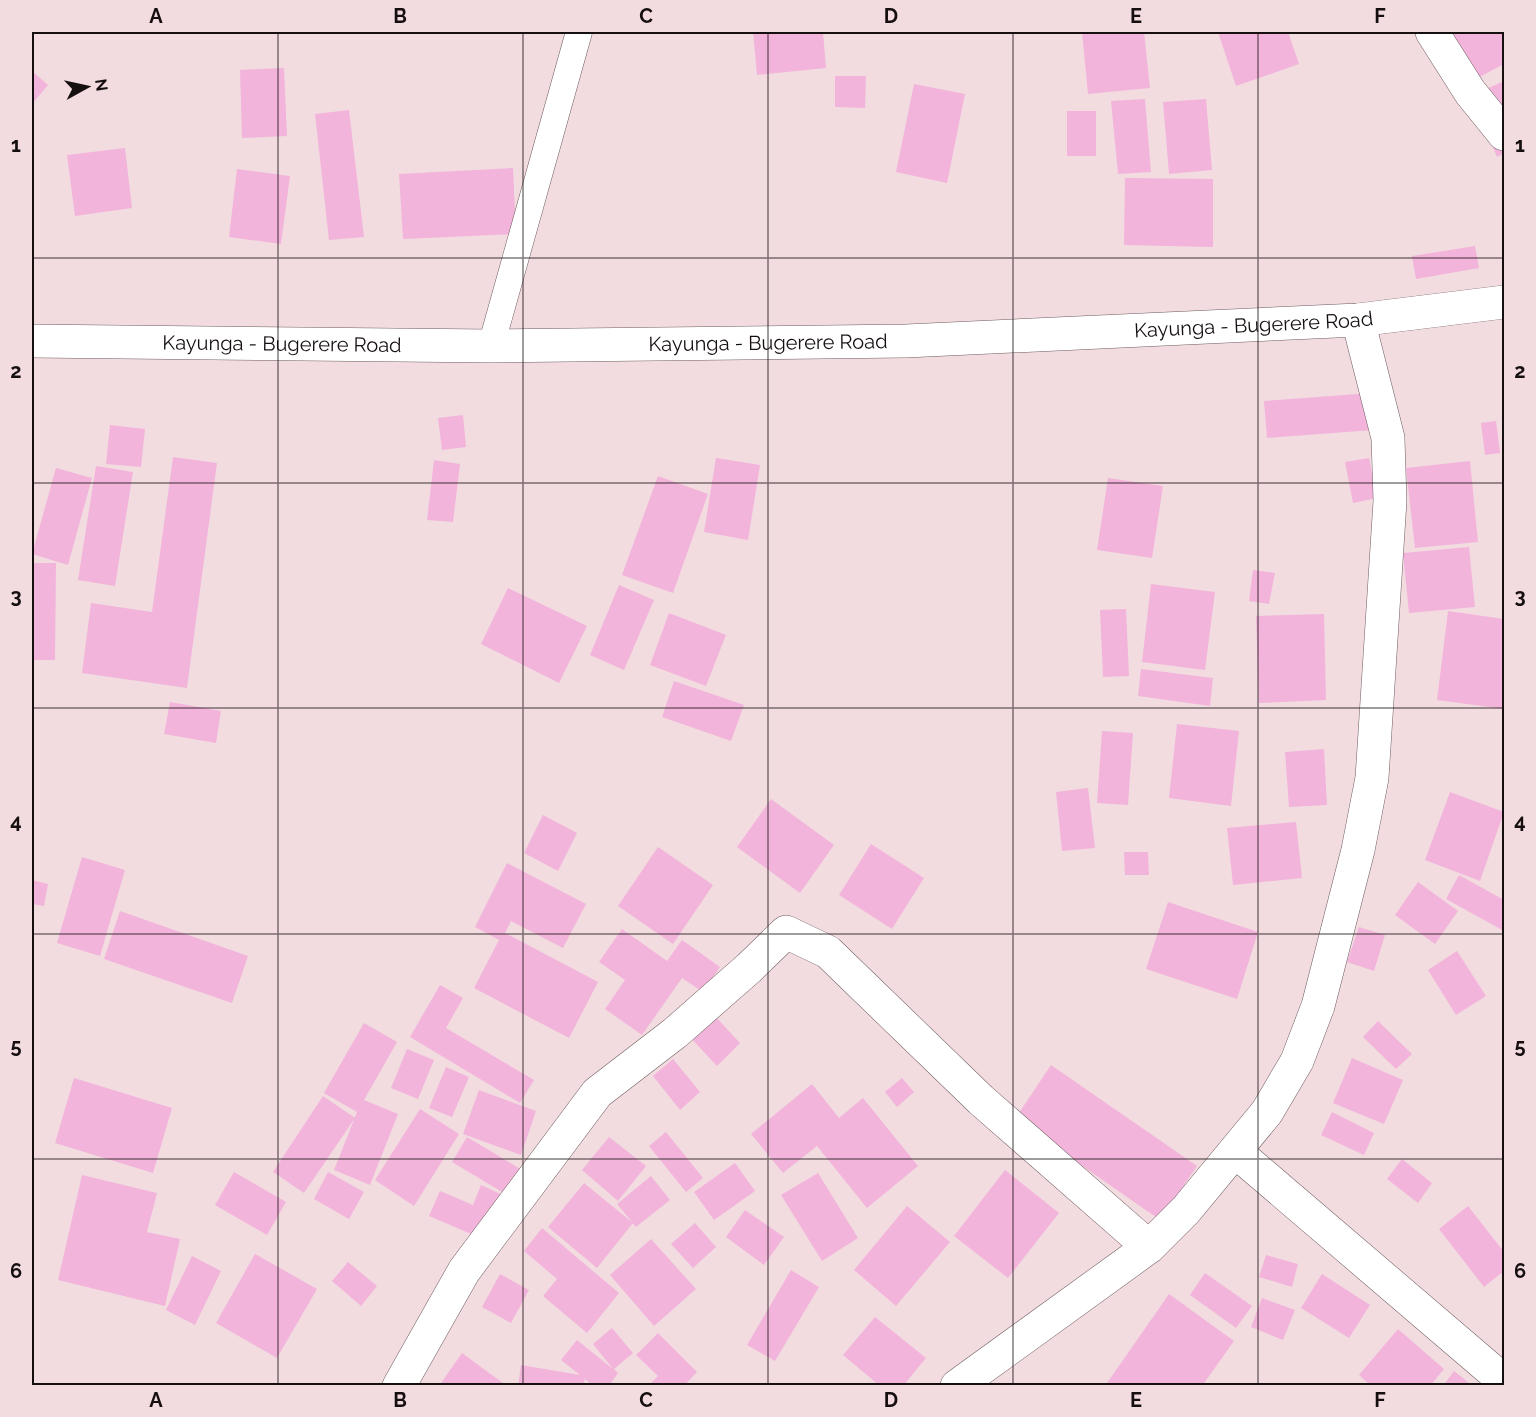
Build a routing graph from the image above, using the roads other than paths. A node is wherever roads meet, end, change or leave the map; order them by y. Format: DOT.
graph roads {
  1 [pos="579,32"];
  2 [pos="1432,32"];
  3 [pos="1504,134"];
  4 [pos="1504,302"];
  5 [pos="1358,320"];
  6 [pos="32,341"];
  7 [pos="491,346"];
  8 [pos="1235,1151"];
  9 [pos="1149,1247"];
  10 [pos="1504,1381"];
  11 [pos="399,1386"];
  12 [pos="957,1386"];
  1 -- 7 [label="lane"];
  2 -- 3 [label="street"];
  4 -- 5 [label="street, Kayunga - Bugerere Road"];
  5 -- 7 [label="street, Kayunga - Bugerere Road"];
  5 -- 8 [label="street"];
  6 -- 7 [label="street, Kayunga - Bugerere Road"];
  8 -- 9 [label="street"];
  8 -- 10 [label="street"];
  9 -- 11 [label="street"];
  9 -- 12 [label="street"];
}
